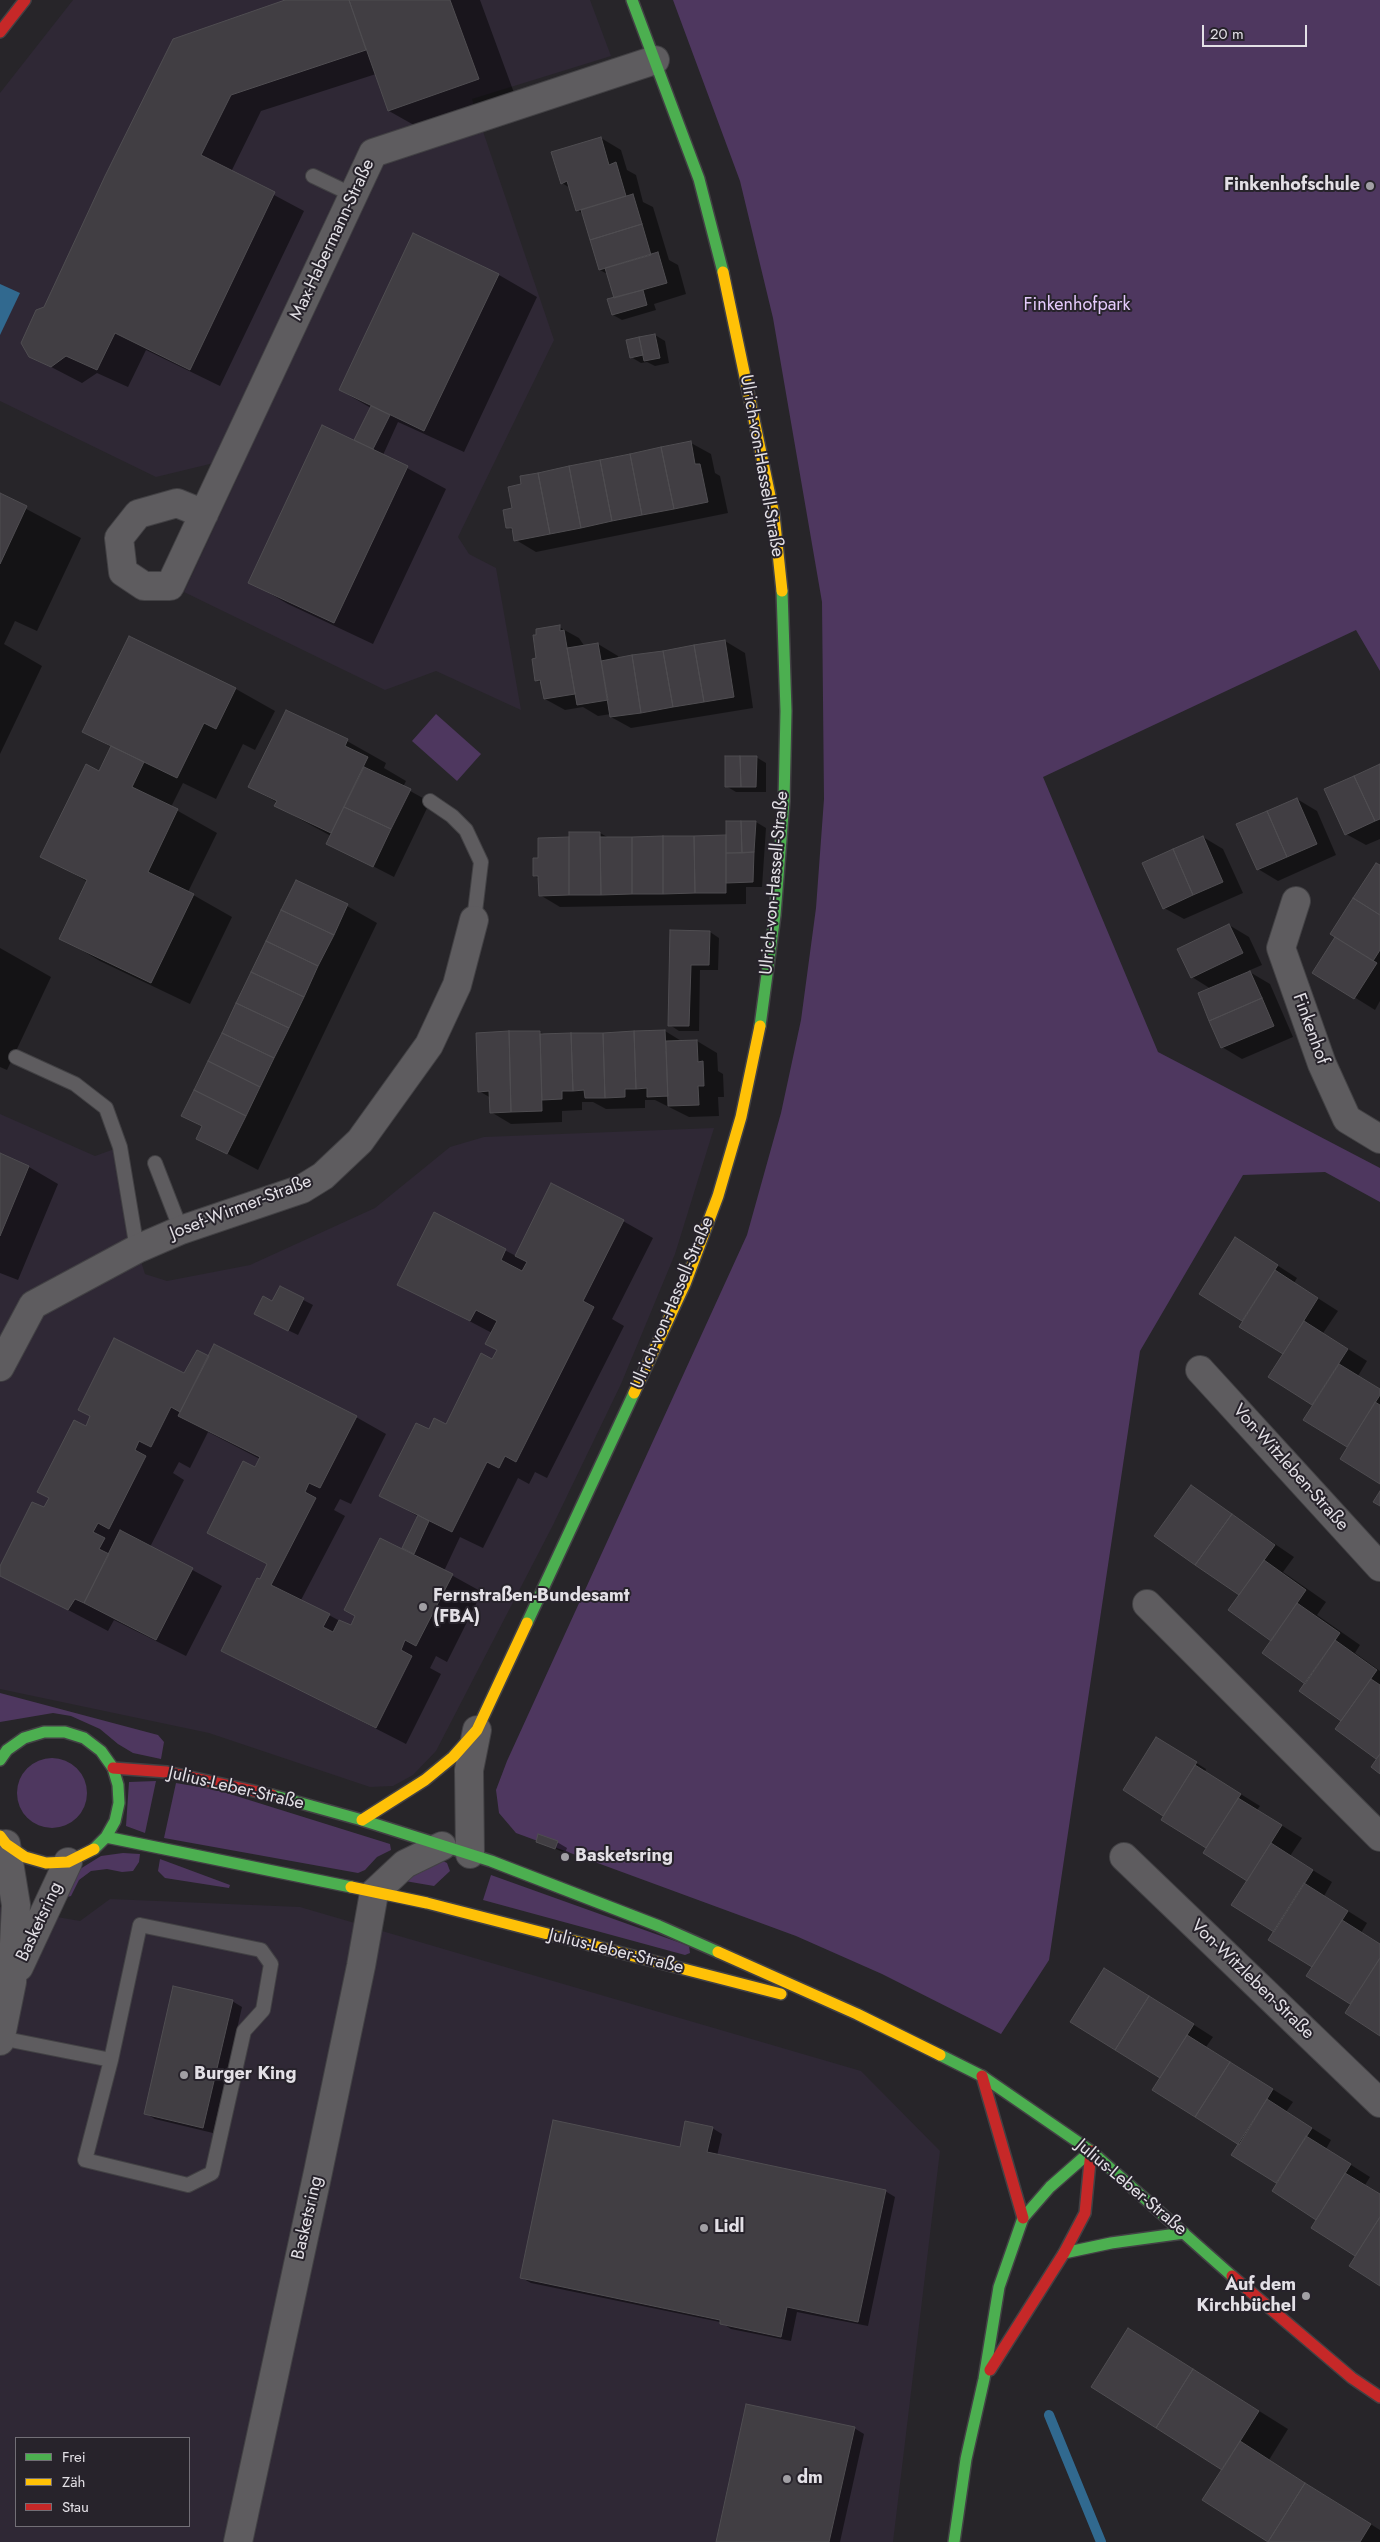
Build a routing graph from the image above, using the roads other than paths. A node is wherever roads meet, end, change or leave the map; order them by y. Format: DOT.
graph roads {
  1 [pos="25,0"];
  2 [pos="632,0"];
  3 [pos="0,32"];
  4 [pos="655,60"];
  5 [pos="313,176"];
  6 [pos="353,195"];
  7 [pos="204,514"];
  8 [pos="430,801"];
  9 [pos="1296,902"];
  10 [pos="474,920"];
  11 [pos="16,1057"];
  12 [pos="1380,1139"];
  13 [pos="155,1163"];
  14 [pos="181,1230"];
  15 [pos="137,1249"];
  16 [pos="0,1367"];
  17 [pos="1200,1370"];
  18 [pos="1380,1567"];
  19 [pos="1147,1604"];
  20 [pos="477,1730"];
  21 [pos="4,1748"];
  22 [pos="0,1760"];
  23 [pos="113,1768"];
  24 [pos="362,1820"];
  25 [pos="1380,1836"];
  26 [pos="106,1838"];
  27 [pos="3,1840"];
  28 [pos="442,1846"];
  29 [pos="470,1854"];
  30 [pos="1124,1857"];
  31 [pos="68,1862"];
  32 [pos="374,1893"];
  33 [pos="12,1982"];
  34 [pos="857,2014"];
  35 [pos="0,2040"];
  36 [pos="111,2060"];
  37 [pos="982,2076"];
  38 [pos="1380,2103"];
  39 [pos="1091,2151"];
  40 [pos="1024,2218"];
  41 [pos="1184,2233"];
  42 [pos="1064,2253"];
  43 [pos="984,2379"];
  44 [pos="1380,2397"];
  45 [pos="238,2542"];
  46 [pos="954,2542"];
  1 -- 3 [label="street"];
  2 -- 4 [label="street, Ulrich-von-Hassell-Straße"];
  4 -- 6 [label="street, Max-Habermann-Straße"];
  4 -- 20 [label="street, Ulrich-von-Hassell-Straße"];
  5 -- 6 [label="lane"];
  6 -- 7 [label="street, Max-Habermann-Straße"];
  8 -- 10 [label="lane"];
  9 -- 12 [label="street, Finkenhof"];
  10 -- 14 [label="street, Josef-Wirmer-Straße"];
  11 -- 15 [label="lane"];
  13 -- 14 [label="lane"];
  14 -- 15 [label="street, Josef-Wirmer-Straße"];
  15 -- 16 [label="street, Josef-Wirmer-Straße"];
  17 -- 18 [label="street, Von-Witzleben-Straße"];
  19 -- 25 [label="street"];
  20 -- 24 [label="street, Ulrich-von-Hassell-Straße"];
  20 -- 29 [label="street, Ulrich-von-Hassell-Straße"];
  21 -- 22 [label="street"];
  21 -- 23 [label="street"];
  23 -- 24 [label="street, Julius-Leber-Straße"];
  23 -- 26 [label="street"];
  24 -- 28 [label="street, Julius-Leber-Straße"];
  26 -- 31 [label="street"];
  26 -- 32 [label="street, Julius-Leber-Straße"];
  27 -- 31 [label="street"];
  27 -- 33 [label="street, Basketsring"];
  28 -- 29 [label="street, Julius-Leber-Straße"];
  28 -- 32 [label="street"];
  29 -- 34 [label="street, Julius-Leber-Straße"];
  30 -- 38 [label="street, Von-Witzleben-Straße"];
  31 -- 33 [label="street, Basketsring"];
  32 -- 34 [label="street, Julius-Leber-Straße"];
  32 -- 45 [label="street, Basketsring"];
  33 -- 35 [label="street, Basketsring"];
  34 -- 37 [label="street, Julius-Leber-Straße"];
  35 -- 36 [label="lane"];
  36 -- 36 [label="lane"];
  37 -- 39 [label="street, Julius-Leber-Straße"];
  37 -- 40 [label="street"];
  39 -- 40 [label="street"];
  39 -- 41 [label="street, Julius-Leber-Straße"];
  39 -- 42 [label="street"];
  40 -- 43 [label="street"];
  41 -- 42 [label="street"];
  41 -- 44 [label="street, Julius-Leber-Straße"];
  42 -- 43 [label="street"];
  43 -- 46 [label="street"];
}
